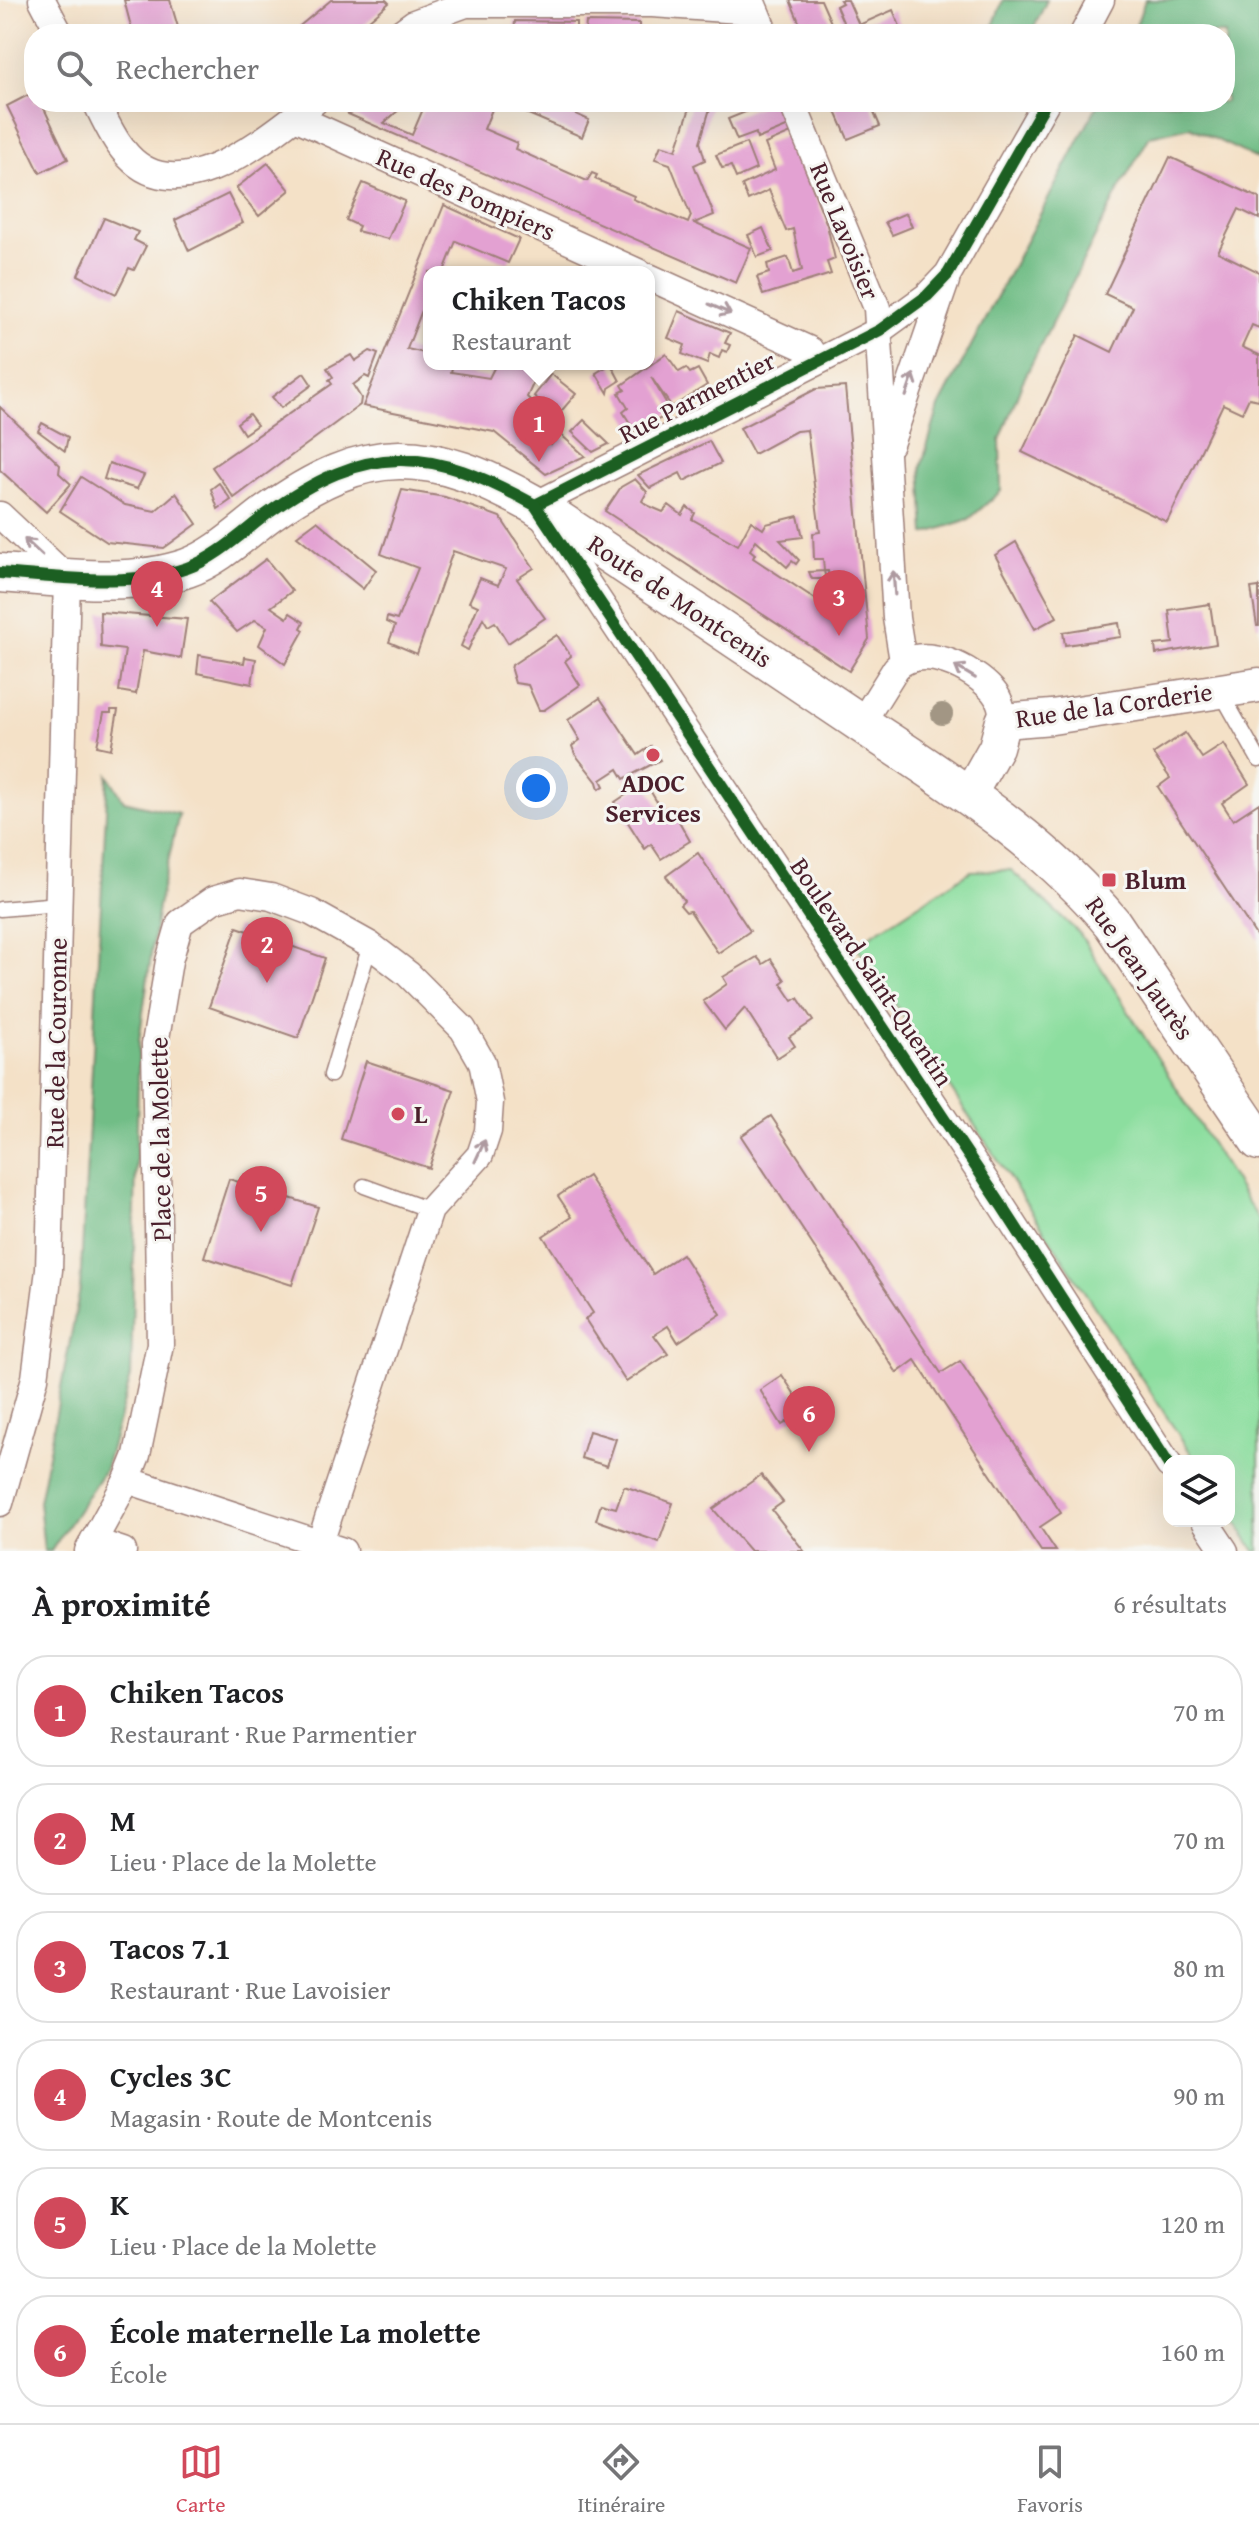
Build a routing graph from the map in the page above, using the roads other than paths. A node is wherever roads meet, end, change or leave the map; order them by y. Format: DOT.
graph roads {
  1 [pos="42,0"];
  2 [pos="1101,0"];
  3 [pos="757,15"];
  4 [pos="55,24"];
  5 [pos="413,24"];
  6 [pos="1088,24"];
  7 [pos="102,112"];
  8 [pos="300,112"];
  9 [pos="310,112"];
  10 [pos="796,112"];
  11 [pos="1040,112"];
  12 [pos="626,266"];
  13 [pos="948,274"];
  14 [pos="655,280"];
  15 [pos="880,330"];
  16 [pos="816,361"];
  17 [pos="885,459"];
  18 [pos="535,505"];
  19 [pos="0,515"];
  20 [pos="0,573"];
  21 [pos="67,578"];
  22 [pos="903,661"];
  23 [pos="1259,685"];
  24 [pos="1219,691"];
  25 [pos="1003,721"];
  26 [pos="861,724"];
  27 [pos="1259,760"];
  28 [pos="983,805"];
  29 [pos="59,904"];
  30 [pos="0,909"];
  31 [pos="370,945"];
  32 [pos="331,1075"];
  33 [pos="1259,1141"];
  34 [pos="364,1186"];
  35 [pos="430,1210"];
  36 [pos="1163,1456"];
  37 [pos="127,1480"];
  38 [pos="0,1503"];
  39 [pos="1209,1527"];
  40 [pos="90,1546"];
  41 [pos="326,1548"];
  42 [pos="123,1551"];
  43 [pos="1225,1551"];
  1 -- 4 [label="street"];
  2 -- 6 [label="street"];
  3 -- 5 [label="street"];
  7 -- 8 [label="street"];
  9 -- 12 [label="street, Rue des Pompiers"];
  10 -- 15 [label="street, Rue Lavoisier"];
  11 -- 13 [label="street"];
  13 -- 15 [label="street, Rue Parmentier"];
  17 -- 13 [label="street, Rue Lavoisier, one-way"];
  14 -- 16 [label="street, one-way"];
  15 -- 16 [label="street, Rue Parmentier"];
  15 -- 17 [label="street, Rue Lavoisier"];
  16 -- 18 [label="street, Rue Parmentier"];
  22 -- 17 [label="street, Rue Lavoisier, one-way"];
  18 -- 21 [label="main road, Route de Montcenis"];
  18 -- 26 [label="main road, Route de Montcenis"];
  18 -- 36 [label="street, Boulevard Saint-Quentin"];
  21 -- 19 [label="street, one-way"];
  20 -- 21 [label="main road, Route de Montcenis"];
  21 -- 29 [label="street, Rue de la Couronne"];
  25 -- 22 [label="street, one-way"];
  22 -- 26 [label="street"];
  23 -- 24 [label="street, Rue de la Corderie"];
  24 -- 25 [label="street, Rue de la Corderie"];
  24 -- 27 [label="lane"];
  25 -- 28 [label="street, Rue de la Corderie"];
  26 -- 28 [label="main road, Route de Montcenis"];
  28 -- 33 [label="main road, Rue Jean Jaurès"];
  29 -- 30 [label="lane"];
  29 -- 38 [label="street, Rue de la Couronne"];
  31 -- 32 [label="lane"];
  35 -- 31 [label="street, Place de la Molette, one-way"];
  31 -- 37 [label="street, Place de la Molette"];
  34 -- 35 [label="lane"];
  35 -- 41 [label="street, Place de la Molette"];
  37 -- 40 [label="street, Place de la Molette"];
  37 -- 41 [label="street, Place de la Molette"];
  39 -- 43 [label="street"];
  40 -- 42 [label="street, Place de la Molette"];
}
